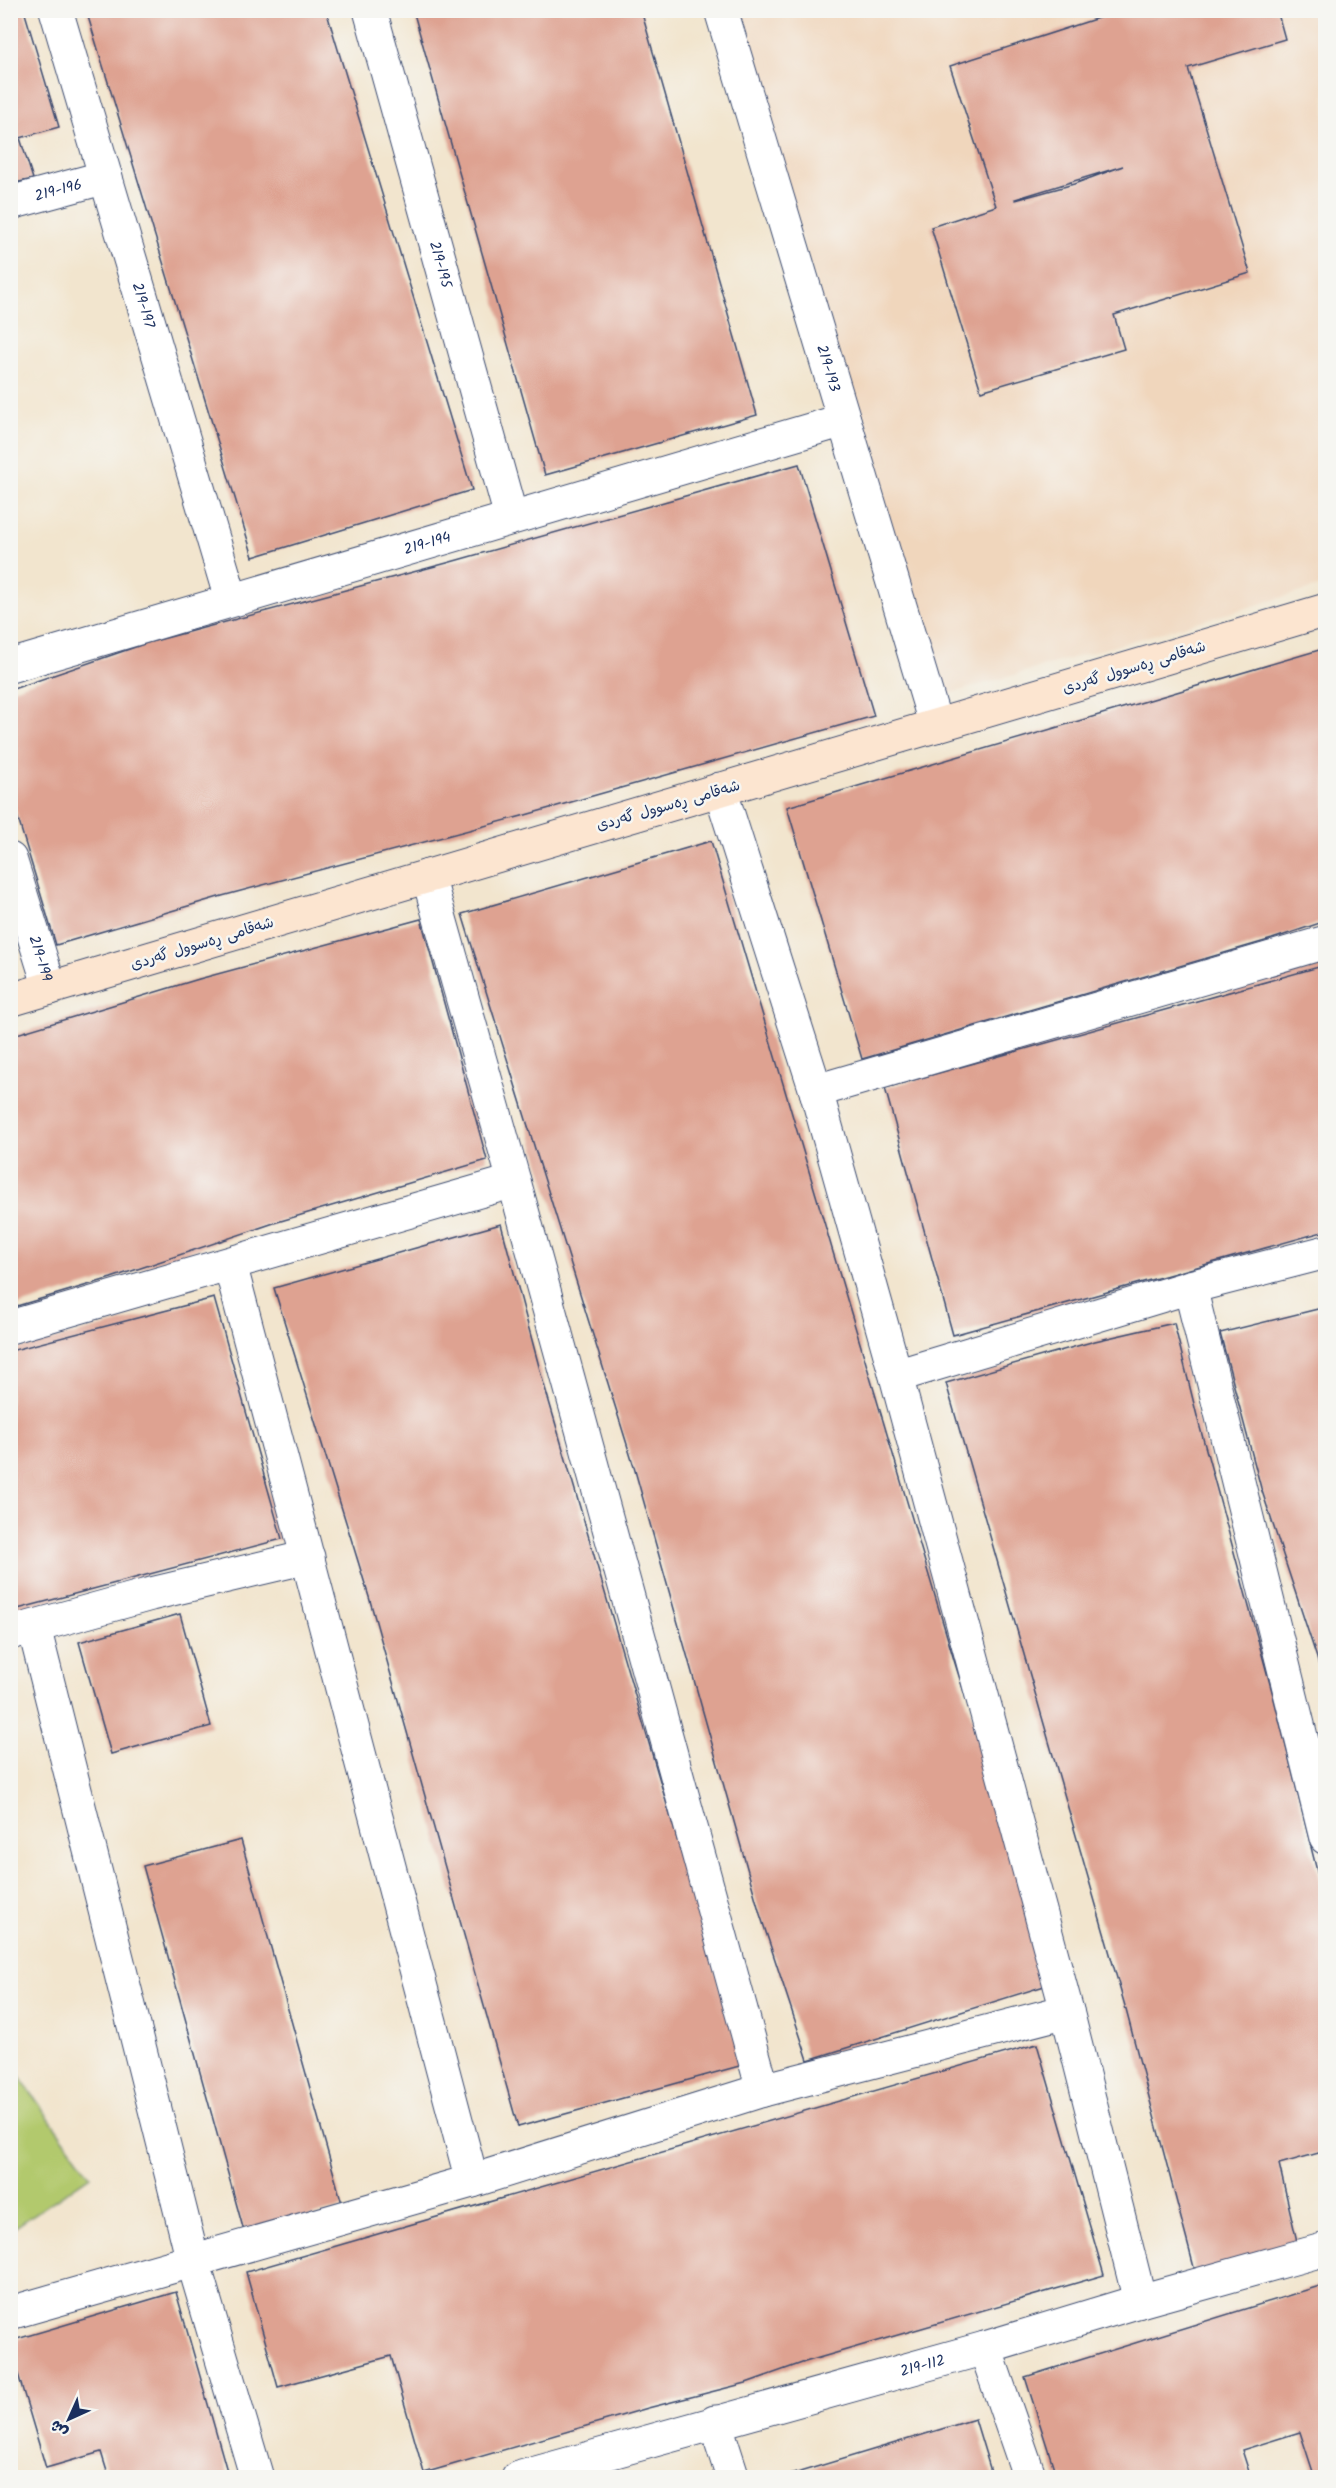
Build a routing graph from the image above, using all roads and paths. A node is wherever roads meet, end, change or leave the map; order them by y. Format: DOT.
graph roads {
  1 [pos="56,10"];
  2 [pos="370,10"];
  3 [pos="721,10"];
  4 [pos="106,177"];
  5 [pos="10,203"];
  6 [pos="844,420"];
  7 [pos="511,518"];
  8 [pos="231,599"];
  9 [pos="1326,610"];
  10 [pos="10,666"];
  11 [pos="936,726"];
  12 [pos="720,789"];
  13 [pos="10,859"];
  14 [pos="428,876"];
  15 [pos="1326,942"];
  16 [pos="50,988"];
  17 [pos="10,1000"];
  18 [pos="816,1090"];
  19 [pos="514,1181"];
  20 [pos="1326,1252"];
  21 [pos="230,1264"];
  22 [pos="1190,1287"];
  23 [pos="10,1327"];
  24 [pos="896,1376"];
  25 [pos="308,1557"];
  26 [pos="22,1630"];
  27 [pos="1326,1838"];
  28 [pos="1067,2011"];
  29 [pos="764,2090"];
  30 [pos="472,2181"];
  31 [pos="1326,2249"];
  32 [pos="193,2261"];
  33 [pos="1140,2301"];
  34 [pos="10,2313"];
  35 [pos="985,2348"];
  36 [pos="715,2422"];
  37 [pos="257,2478"];
  38 [pos="518,2478"];
  39 [pos="733,2478"];
  40 [pos="1030,2478"];
  1 -- 4 [label="street, 219-197"];
  2 -- 7 [label="street, 219-195"];
  3 -- 6 [label="street, 219-193"];
  4 -- 5 [label="street, 219-196"];
  4 -- 8 [label="street, 219-197"];
  6 -- 7 [label="street, 219-194"];
  6 -- 11 [label="street, 219-193"];
  7 -- 8 [label="street, 219-194"];
  8 -- 10 [label="street, 219-194"];
  9 -- 11 [label="street, شەقامی ڕەسوول گەردی"];
  11 -- 12 [label="street, شەقامی ڕەسوول گەردی"];
  12 -- 14 [label="street, شەقامی ڕەسوول گەردی"];
  12 -- 18 [label="street"];
  13 -- 16 [label="street, 219-199"];
  14 -- 16 [label="street, شەقامی ڕەسوول گەردی"];
  14 -- 19 [label="street"];
  15 -- 18 [label="street"];
  16 -- 17 [label="street, شەقامی ڕەسوول گەردی"];
  18 -- 24 [label="street"];
  19 -- 21 [label="street"];
  19 -- 29 [label="street"];
  20 -- 22 [label="street"];
  21 -- 23 [label="street"];
  21 -- 25 [label="street"];
  22 -- 24 [label="street"];
  22 -- 27 [label="street"];
  24 -- 28 [label="street"];
  25 -- 26 [label="street"];
  25 -- 30 [label="street"];
  26 -- 32 [label="street"];
  28 -- 29 [label="street"];
  28 -- 33 [label="street"];
  29 -- 30 [label="street"];
  30 -- 32 [label="street"];
  31 -- 33 [label="street, 219-112"];
  32 -- 34 [label="street"];
  32 -- 37 [label="street"];
  33 -- 35 [label="street, 219-112"];
  35 -- 36 [label="street, 219-112"];
  35 -- 40 [label="street"];
  36 -- 38 [label="street, 219-112"];
  36 -- 39 [label="street"];
}
